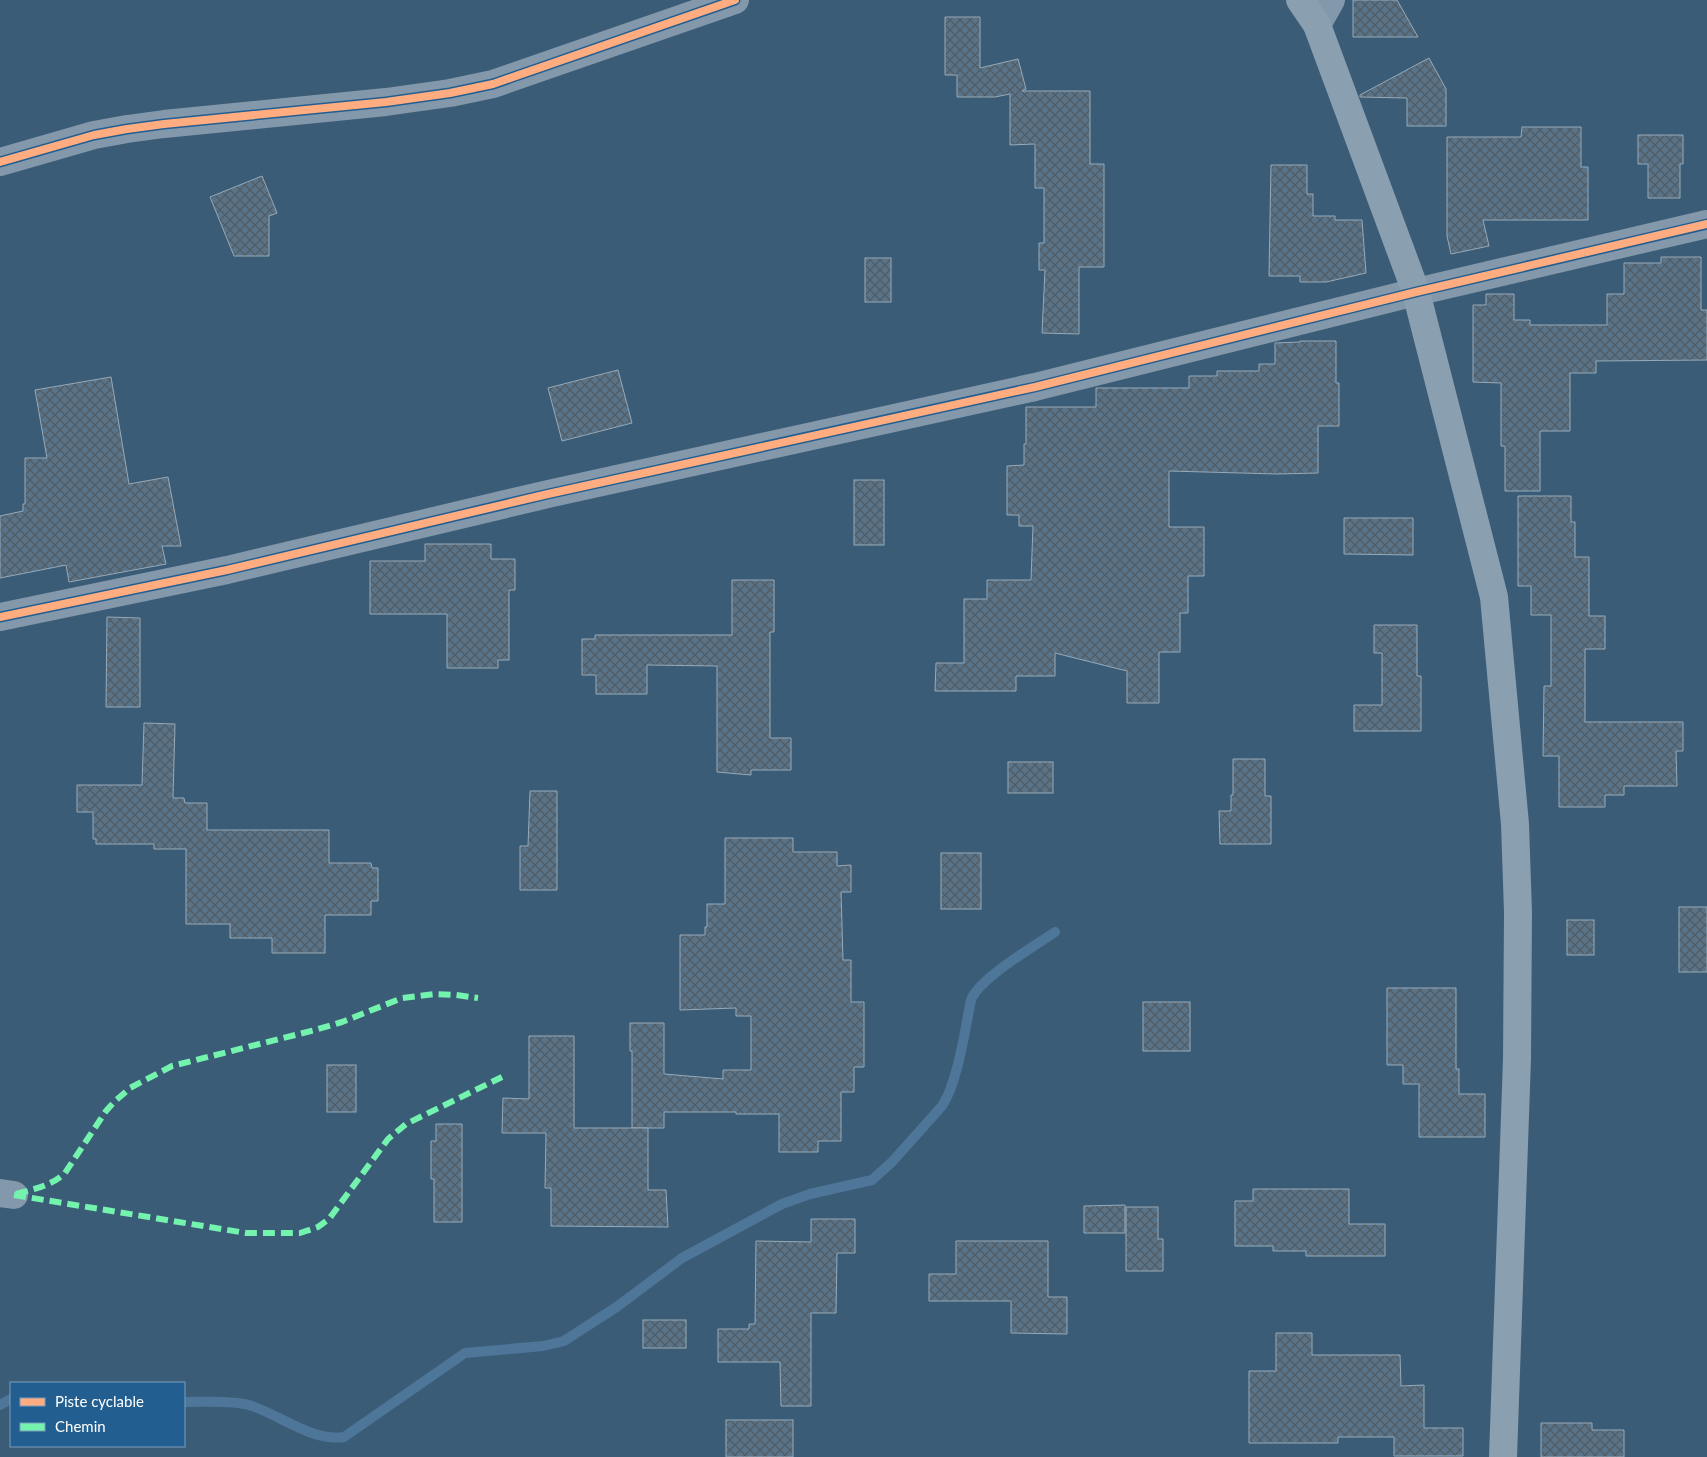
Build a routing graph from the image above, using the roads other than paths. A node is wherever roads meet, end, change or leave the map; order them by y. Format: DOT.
graph roads {
  1 [pos="735,0"];
  2 [pos="1300,0"];
  3 [pos="1331,0"];
  4 [pos="1317,25"];
  5 [pos="0,162"];
  6 [pos="1707,224"];
  7 [pos="1416,292"];
  8 [pos="0,617"];
  9 [pos="1503,1457"];
  1 -- 5 [label="street"];
  2 -- 4 [label="main road"];
  3 -- 4 [label="street"];
  4 -- 7 [label="main road"];
  6 -- 7 [label="street"];
  7 -- 8 [label="street"];
  7 -- 9 [label="main road"];
}
